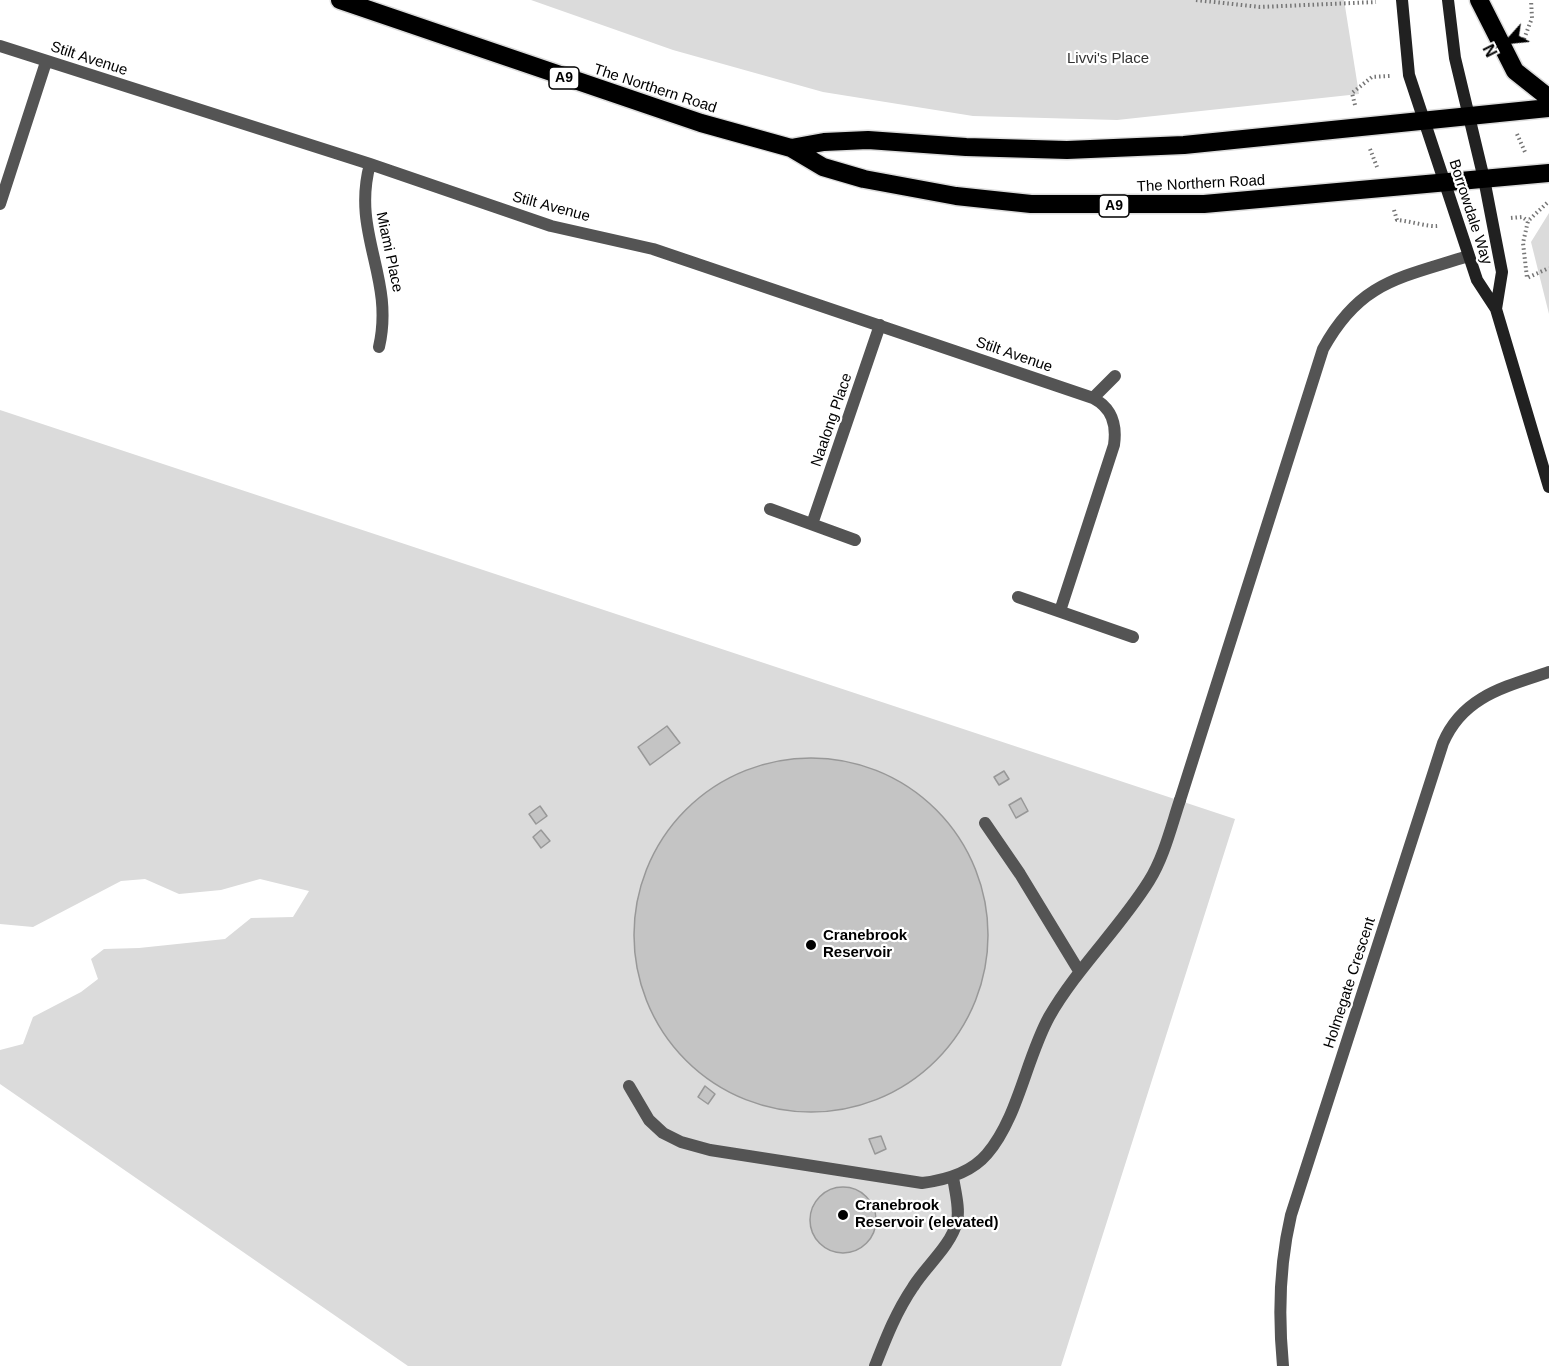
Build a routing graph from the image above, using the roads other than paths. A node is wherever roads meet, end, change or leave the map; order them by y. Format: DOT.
graph roads {
  1 [pos="340,0"];
  2 [pos="1402,0"];
  3 [pos="1448,0"];
  4 [pos="1479,0"];
  5 [pos="0,46"];
  6 [pos="46,62"];
  7 [pos="1549,98"];
  8 [pos="1549,108"];
  9 [pos="1468,116"];
  10 [pos="1424,120"];
  11 [pos="791,148"];
  12 [pos="370,164"];
  13 [pos="1549,173"];
  14 [pos="1484,180"];
  15 [pos="1444,183"];
  16 [pos="0,204"];
  17 [pos="1468,256"];
  18 [pos="1496,309"];
  19 [pos="880,325"];
  20 [pos="380,347"];
  21 [pos="1115,376"];
  22 [pos="1093,398"];
  23 [pos="1549,487"];
  24 [pos="770,509"];
  25 [pos="812,524"];
  26 [pos="855,540"];
  27 [pos="1018,597"];
  28 [pos="1060,611"];
  29 [pos="1133,637"];
  30 [pos="1549,672"];
  31 [pos="985,823"];
  32 [pos="1079,971"];
  33 [pos="629,1086"];
  34 [pos="953,1177"];
  35 [pos="875,1366"];
  36 [pos="1283,1366"];
  1 -- 11 [label="highway, The Northern Road / A9"];
  2 -- 10 [label="street, Borrowdale Way"];
  3 -- 9 [label="street, Borrowdale Way"];
  4 -- 7 [label="highway"];
  5 -- 6 [label="street, Stilt Avenue"];
  6 -- 12 [label="street, Stilt Avenue"];
  6 -- 16 [label="street"];
  8 -- 9 [label="highway, The Northern Road / A9"];
  9 -- 10 [label="highway, The Northern Road / A9"];
  9 -- 14 [label="street, Borrowdale Way"];
  10 -- 11 [label="highway, The Northern Road / A9"];
  10 -- 15 [label="street, Borrowdale Way"];
  11 -- 15 [label="highway, The Northern Road / A9"];
  12 -- 19 [label="street, Stilt Avenue"];
  12 -- 20 [label="street, Miami Place"];
  13 -- 14 [label="highway, The Northern Road / A9"];
  14 -- 15 [label="highway, The Northern Road / A9"];
  14 -- 18 [label="street, Borrowdale Way"];
  15 -- 17 [label="street, Borrowdale Way"];
  17 -- 18 [label="street, Borrowdale Way"];
  17 -- 32 [label="street"];
  18 -- 23 [label="street, Borrowdale Way"];
  19 -- 22 [label="street, Stilt Avenue"];
  19 -- 25 [label="street, Naalong Place"];
  21 -- 22 [label="street"];
  22 -- 28 [label="street, Stilt Avenue"];
  24 -- 25 [label="street"];
  25 -- 26 [label="street"];
  27 -- 28 [label="street"];
  28 -- 29 [label="street"];
  30 -- 36 [label="street, Holmegate Crescent"];
  31 -- 32 [label="street"];
  32 -- 34 [label="street"];
  33 -- 34 [label="street"];
  34 -- 35 [label="street"];
}
